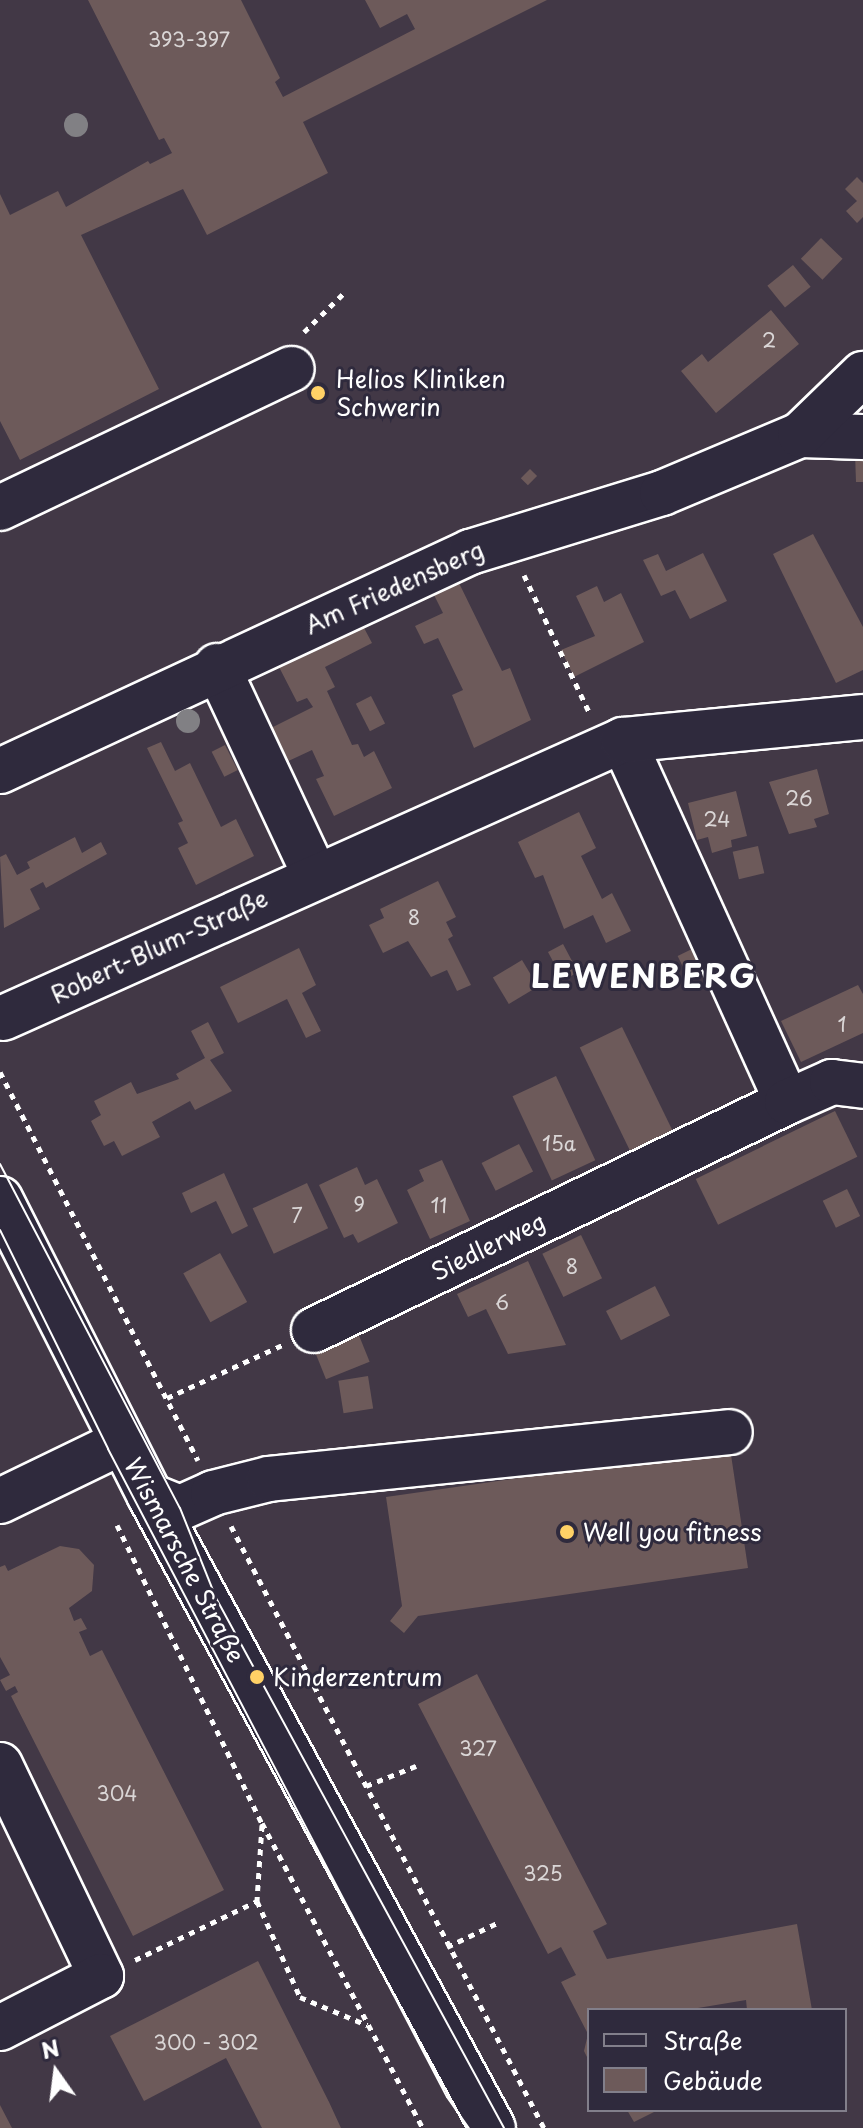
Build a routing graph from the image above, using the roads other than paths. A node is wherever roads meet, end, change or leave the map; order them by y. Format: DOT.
graph roads {
  1 [pos="293,356"];
  2 [pos="863,374"];
  3 [pos="800,435"];
  4 [pos="863,437"];
  5 [pos="0,508"];
  6 [pos="217,666"];
  7 [pos="863,717"];
  8 [pos="615,744"];
  9 [pos="0,771"];
  10 [pos="315,875"];
  11 [pos="3,1018"];
  12 [pos="863,1086"];
  13 [pos="787,1102"];
  14 [pos="0,1199"];
  15 [pos="314,1330"];
  16 [pos="730,1432"];
  17 [pos="122,1442"];
  18 [pos="0,1501"];
  19 [pos="133,1508"];
  20 [pos="0,1765"];
  21 [pos="0,2028"];
  22 [pos="493,2128"];
  1 -- 5 [label="street"];
  2 -- 3 [label="street, Am Friedensberg"];
  3 -- 4 [label="street, Am Friedensberg"];
  3 -- 6 [label="street, Am Friedensberg"];
  6 -- 9 [label="street, Am Friedensberg"];
  6 -- 10 [label="street"];
  7 -- 8 [label="street, Robert-Blum-Straße"];
  8 -- 10 [label="street, Robert-Blum-Straße"];
  8 -- 13 [label="street"];
  10 -- 11 [label="street, Robert-Blum-Straße"];
  12 -- 13 [label="street, Siedlerweg"];
  13 -- 15 [label="street, Siedlerweg"];
  14 -- 17 [label="street, Wismarsche Straße"];
  16 -- 19 [label="street"];
  17 -- 18 [label="street"];
  17 -- 19 [label="street, Wismarsche Straße"];
  19 -- 22 [label="street, Wismarsche Straße"];
  20 -- 21 [label="street"];
}
